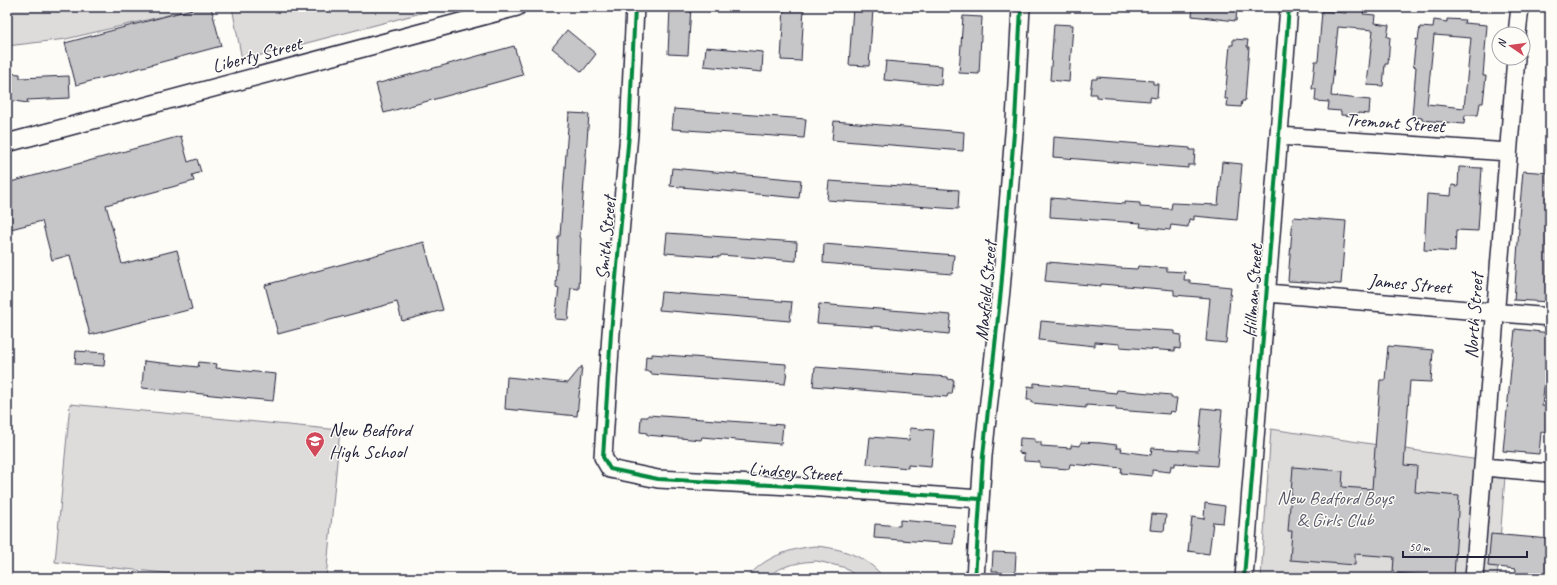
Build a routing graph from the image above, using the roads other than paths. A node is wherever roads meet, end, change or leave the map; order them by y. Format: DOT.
graph roads {
  1 [pos="517,7"];
  2 [pos="635,7"];
  3 [pos="1021,7"];
  4 [pos="1289,7"];
  5 [pos="1520,7"];
  6 [pos="1519,26"];
  7 [pos="1515,66"];
  8 [pos="1279,136"];
  9 [pos="7,143"];
  10 [pos="1508,152"];
  11 [pos="1267,293"];
  12 [pos="1495,312"];
  13 [pos="1550,317"];
  14 [pos="1484,467"];
  15 [pos="610,469"];
  16 [pos="1550,473"];
  17 [pos="980,499"];
  18 [pos="975,578"];
  19 [pos="1244,578"];
  20 [pos="1474,578"];
  1 -- 9 [label="street, Liberty Street"];
  2 -- 15 [label="street, Smith Street"];
  3 -- 17 [label="street, Maxfield Street"];
  4 -- 8 [label="street, Hillman Street"];
  5 -- 6 [label="street"];
  7 -- 10 [label="street, North Street"];
  8 -- 10 [label="street, Tremont Street"];
  8 -- 11 [label="street, Hillman Street"];
  10 -- 12 [label="street, North Street"];
  11 -- 12 [label="street, James Street"];
  11 -- 19 [label="street, Hillman Street"];
  12 -- 13 [label="street, James Street"];
  12 -- 14 [label="street, North Street"];
  14 -- 16 [label="street"];
  14 -- 20 [label="street, North Street"];
  15 -- 17 [label="street, Lindsey Street"];
  17 -- 18 [label="street, Maxfield Street"];
}
